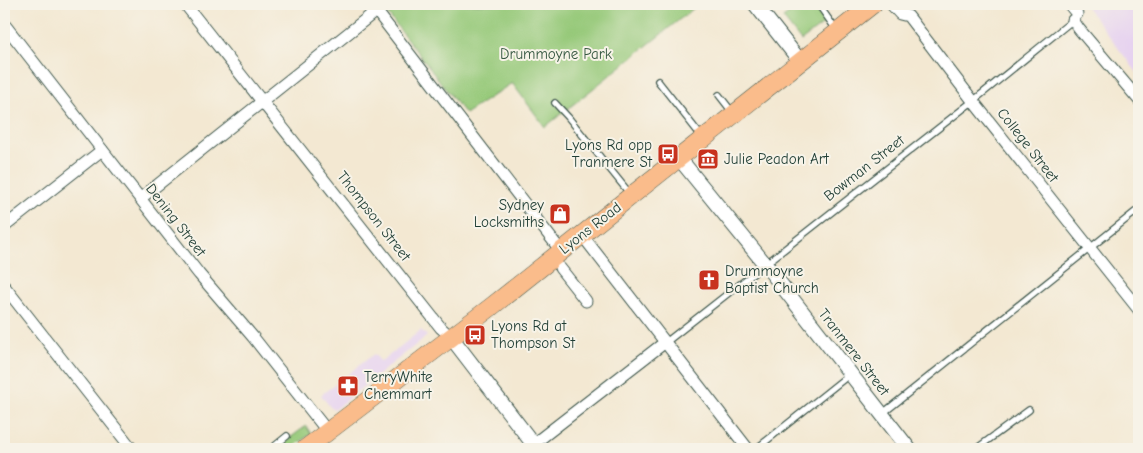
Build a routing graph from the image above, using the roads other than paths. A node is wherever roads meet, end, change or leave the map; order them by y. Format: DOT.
graph roads {
  1 [pos="185,4"];
  2 [pos="755,4"];
  3 [pos="818,4"];
  4 [pos="873,4"];
  5 [pos="891,4"];
  6 [pos="1069,4"];
  7 [pos="373,7"];
  8 [pos="1075,17"];
  9 [pos="4,24"];
  10 [pos="838,32"];
  11 [pos="800,61"];
  12 [pos="658,82"];
  13 [pos="719,95"];
  14 [pos="1139,100"];
  15 [pos="262,101"];
  16 [pos="973,101"];
  17 [pos="556,104"];
  18 [pos="734,115"];
  19 [pos="703,139"];
  20 [pos="102,150"];
  21 [pos="680,158"];
  22 [pos="631,196"];
  23 [pos="141,198"];
  24 [pos="1139,209"];
  25 [pos="4,227"];
  26 [pos="582,235"];
  27 [pos="1090,248"];
  28 [pos="561,259"];
  29 [pos="765,264"];
  30 [pos="4,286"];
  31 [pos="586,301"];
  32 [pos="1139,310"];
  33 [pos="451,337"];
  34 [pos="665,343"];
  35 [pos="850,374"];
  36 [pos="1029,410"];
  37 [pos="882,414"];
  38 [pos="328,432"];
  39 [pos="287,436"];
  40 [pos="533,448"];
  41 [pos="132,449"];
  42 [pos="271,449"];
  43 [pos="305,449"];
  44 [pos="748,449"];
  45 [pos="756,449"];
  46 [pos="909,449"];
  47 [pos="976,449"];
  1 -- 15 [label="street, Thompson Street"];
  2 -- 11 [label="street"];
  3 -- 10 [label="lane"];
  4 -- 10 [label="main road, Lyons Road"];
  5 -- 16 [label="street, College Street"];
  6 -- 8 [label="street"];
  7 -- 15 [label="street"];
  7 -- 28 [label="street"];
  8 -- 14 [label="street"];
  8 -- 16 [label="lane, Bowman Street"];
  9 -- 20 [label="street, Dening Street"];
  10 -- 11 [label="main road, Lyons Road"];
  11 -- 18 [label="main road, Lyons Road"];
  12 -- 19 [label="lane"];
  13 -- 18 [label="lane"];
  15 -- 23 [label="street"];
  15 -- 33 [label="street, Thompson Street"];
  16 -- 27 [label="street, College Street"];
  16 -- 29 [label="lane, Bowman Street"];
  17 -- 22 [label="lane"];
  18 -- 19 [label="main road, Lyons Road"];
  19 -- 21 [label="main road, Lyons Road"];
  20 -- 23 [label="street, Dening Street"];
  20 -- 25 [label="street"];
  21 -- 22 [label="main road, Lyons Road"];
  21 -- 29 [label="street, Tranmere Street"];
  22 -- 26 [label="main road, Lyons Road"];
  23 -- 38 [label="street, Dening Street"];
  24 -- 27 [label="lane"];
  26 -- 28 [label="main road, Lyons Road"];
  26 -- 34 [label="street"];
  27 -- 32 [label="street, College Street"];
  27 -- 37 [label="lane"];
  28 -- 31 [label="street"];
  28 -- 33 [label="main road, Lyons Road"];
  29 -- 34 [label="lane, Bowman Street"];
  29 -- 35 [label="street, Tranmere Street"];
  30 -- 41 [label="street"];
  33 -- 38 [label="main road, Lyons Road"];
  33 -- 40 [label="street, Thompson Street"];
  34 -- 40 [label="street, Bowman Street"];
  34 -- 44 [label="street"];
  35 -- 37 [label="street, Tranmere Street"];
  35 -- 45 [label="lane"];
  36 -- 47 [label="lane"];
  37 -- 46 [label="street, Tranmere Street"];
  38 -- 43 [label="main road, Lyons Road"];
  39 -- 42 [label="lane"];
}
